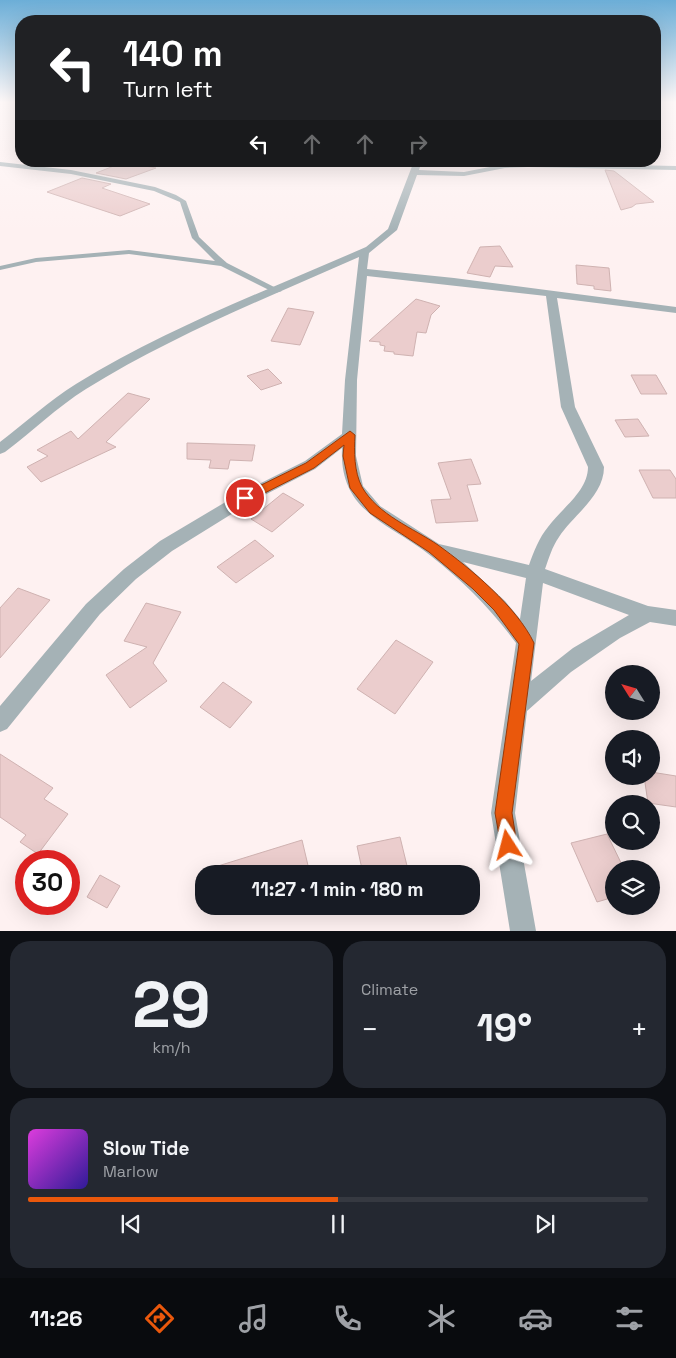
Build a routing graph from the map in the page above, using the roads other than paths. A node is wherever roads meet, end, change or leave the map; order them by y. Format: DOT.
graph roads {
  1 [pos="0,164"];
  2 [pos="15,166"];
  3 [pos="20,167"];
  4 [pos="417,167"];
  5 [pos="500,167"];
  6 [pos="627,167"];
  7 [pos="676,168"];
  8 [pos="364,253"];
  9 [pos="224,265"];
  10 [pos="0,268"];
  11 [pos="362,272"];
  12 [pos="278,291"];
  13 [pos="551,294"];
  14 [pos="676,310"];
  15 [pos="350,435"];
  16 [pos="0,449"];
  17 [pos="434,549"];
  18 [pos="535,573"];
  19 [pos="648,614"];
  20 [pos="676,618"];
  21 [pos="527,643"];
  22 [pos="519,704"];
  23 [pos="0,722"];
  24 [pos="523,930"];
  1 -- 2 [label="lane"];
  3 -- 9 [label="lane"];
  4 -- 5 [label="street"];
  4 -- 8 [label="street"];
  6 -- 7 [label="street"];
  8 -- 11 [label="street"];
  8 -- 12 [label="street"];
  9 -- 10 [label="lane"];
  9 -- 12 [label="lane"];
  11 -- 13 [label="street"];
  11 -- 15 [label="street"];
  12 -- 16 [label="street"];
  13 -- 14 [label="street"];
  13 -- 18 [label="street"];
  15 -- 17 [label="street"];
  15 -- 23 [label="street"];
  17 -- 18 [label="street"];
  17 -- 21 [label="street"];
  18 -- 19 [label="street"];
  18 -- 21 [label="street"];
  19 -- 20 [label="street"];
  19 -- 22 [label="street"];
  21 -- 22 [label="street"];
  22 -- 24 [label="street"];
}
